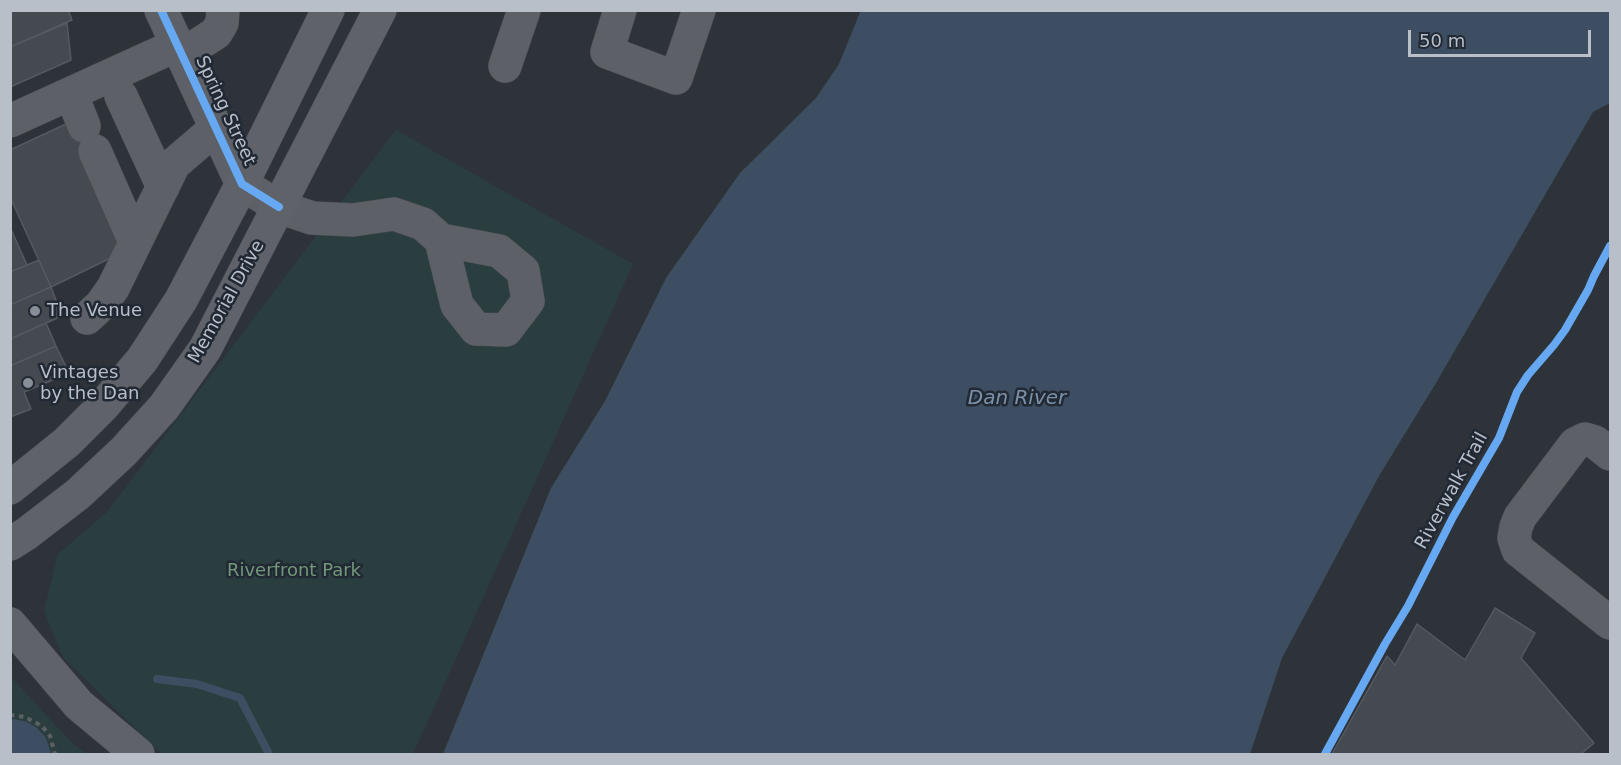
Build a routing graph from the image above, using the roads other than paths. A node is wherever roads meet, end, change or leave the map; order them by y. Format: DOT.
graph roads {
  1 [pos="162,10"];
  2 [pos="328,10"];
  3 [pos="380,10"];
  4 [pos="524,10"];
  5 [pos="620,10"];
  6 [pos="699,10"];
  7 [pos="223,11"];
  8 [pos="180,50"];
  9 [pos="505,66"];
  10 [pos="71,93"];
  11 [pos="121,96"];
  12 [pos="10,121"];
  13 [pos="216,128"];
  14 [pos="242,184"];
  15 [pos="163,187"];
  16 [pos="279,207"];
  17 [pos="441,240"];
  18 [pos="135,242"];
  19 [pos="87,318"];
  20 [pos="1611,454"];
  21 [pos="10,488"];
  22 [pos="10,544"];
  23 [pos="1611,623"];
  24 [pos="10,624"];
  25 [pos="138,754"];
  1 -- 8 [label="street, Spring Street"];
  2 -- 14 [label="main road"];
  3 -- 16 [label="main road, Memorial Drive"];
  4 -- 9 [label="street"];
  5 -- 6 [label="street"];
  7 -- 8 [label="street"];
  8 -- 10 [label="street"];
  8 -- 13 [label="street, Spring Street"];
  10 -- 12 [label="street"];
  10 -- 18 [label="street"];
  11 -- 15 [label="street"];
  13 -- 14 [label="street, Spring Street"];
  13 -- 15 [label="street"];
  14 -- 16 [label="street, Spring Street"];
  14 -- 21 [label="main road"];
  15 -- 18 [label="street"];
  16 -- 17 [label="street, Spring Street"];
  16 -- 22 [label="main road, Memorial Drive"];
  18 -- 19 [label="street"];
  20 -- 23 [label="street"];
  24 -- 25 [label="main road"];
}
